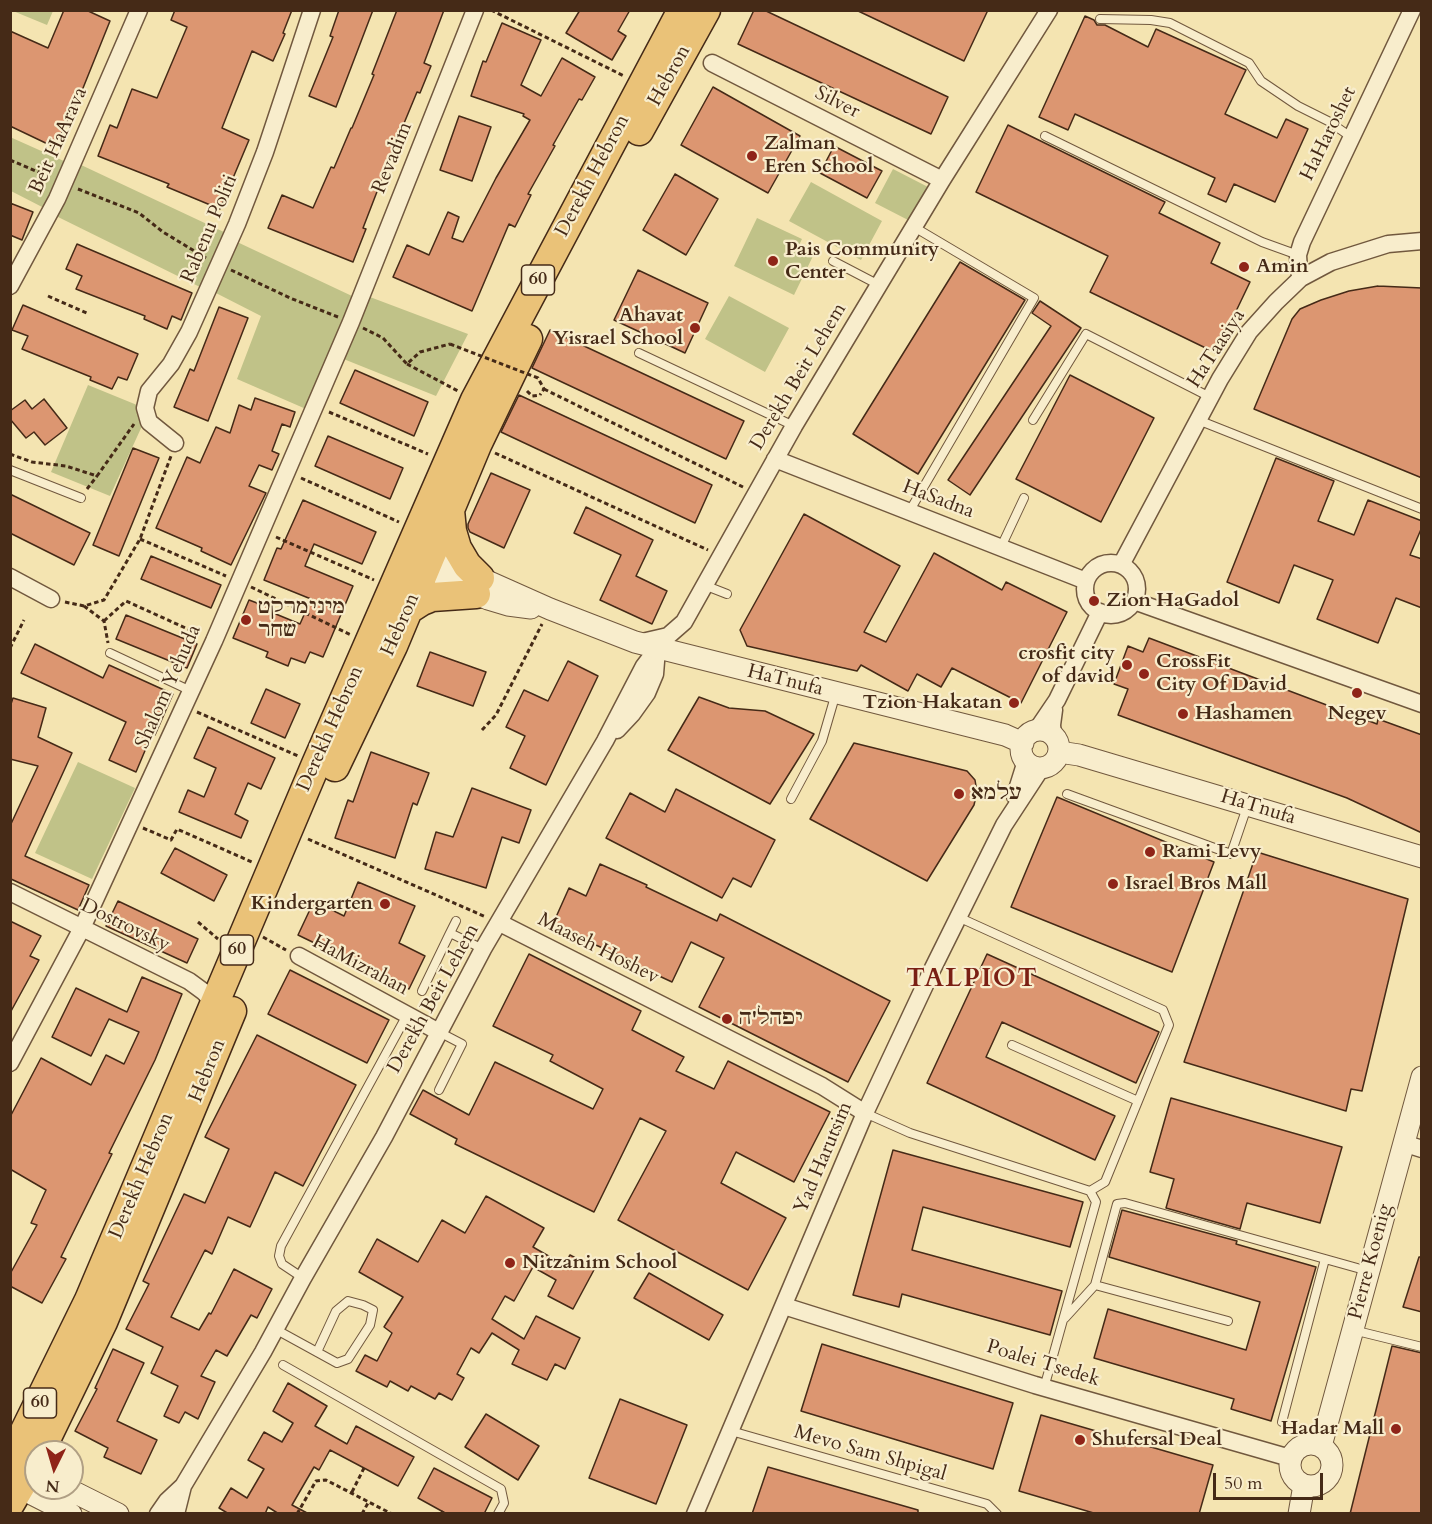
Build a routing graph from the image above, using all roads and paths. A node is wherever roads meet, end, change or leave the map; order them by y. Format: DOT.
graph roads {
  1 [pos="139,10"];
  2 [pos="312,10"];
  3 [pos="475,10"];
  4 [pos="491,10"];
  5 [pos="682,10"];
  6 [pos="706,10"];
  7 [pos="1049,10"];
  8 [pos="1412,10"];
  9 [pos="1100,19"];
  10 [pos="712,63"];
  11 [pos="642,85"];
  12 [pos="1045,136"];
  13 [pos="1351,137"];
  14 [pos="942,180"];
  15 [pos="914,226"];
  16 [pos="1422,241"];
  17 [pos="1298,255"];
  18 [pos="833,261"];
  19 [pos="1301,278"];
  20 [pos="879,285"];
  21 [pos="10,286"];
  22 [pos="48,296"];
  23 [pos="89,314"];
  24 [pos="351,322"];
  25 [pos="450,344"];
  26 [pos="639,353"];
  27 [pos="407,364"];
  28 [pos="544,389"];
  29 [pos="540,395"];
  30 [pos="1210,397"];
  31 [pos="475,400"];
  32 [pos="315,406"];
  33 [pos="145,408"];
  34 [pos="1033,420"];
  35 [pos="1198,420"];
  36 [pos="794,426"];
  37 [pos="175,443"];
  38 [pos="477,445"];
  39 [pos="10,454"];
  40 [pos="775,459"];
  41 [pos="169,460"];
  42 [pos="446,462"];
  43 [pos="10,470"];
  44 [pos="287,471"];
  45 [pos="97,476"];
  46 [pos="739,485"];
  47 [pos="81,498"];
  48 [pos="1024,498"];
  49 [pos="1422,509"];
  50 [pos="450,510"];
  51 [pos="909,512"];
  52 [pos="417,530"];
  53 [pos="262,531"];
  54 [pos="140,539"];
  55 [pos="700,546"];
  56 [pos="1001,547"];
  57 [pos="420,561"];
  58 [pos="1121,565"];
  59 [pos="10,577"];
  60 [pos="1086,581"];
  61 [pos="240,582"];
  62 [pos="704,585"];
  63 [pos="478,586"];
  64 [pos="726,594"];
  65 [pos="51,599"];
  66 [pos="400,599"];
  67 [pos="1134,601"];
  68 [pos="84,606"];
  69 [pos="550,609"];
  70 [pos="1100,612"];
  71 [pos="24,620"];
  72 [pos="104,621"];
  73 [pos="214,640"];
  74 [pos="635,642"];
  75 [pos="369,643"];
  76 [pos="10,648"];
  77 [pos="657,648"];
  78 [pos="110,653"];
  79 [pos="836,693"];
  80 [pos="188,699"];
  81 [pos="1422,704"];
  82 [pos="482,730"];
  83 [pos="1040,748"];
  84 [pos="316,764"];
  85 [pos="1067,794"];
  86 [pos="791,799"];
  87 [pos="1248,806"];
  88 [pos="131,822"];
  89 [pos="303,837"];
  90 [pos="1422,857"];
  91 [pos="270,870"];
  92 [pos="10,892"];
  93 [pos="958,917"];
  94 [pos="456,921"];
  95 [pos="198,922"];
  96 [pos="500,923"];
  97 [pos="82,928"];
  98 [pos="450,933"];
  99 [pos="262,936"];
  100 [pos="483,949"];
  101 [pos="236,954"];
  102 [pos="298,956"];
  103 [pos="422,991"];
  104 [pos="215,1004"];
  105 [pos="407,1015"];
  106 [pos="439,1032"];
  107 [pos="1012,1045"];
  108 [pos="10,1063"];
  109 [pos="1422,1077"];
  110 [pos="439,1090"];
  111 [pos="1138,1101"];
  112 [pos="865,1113"];
  113 [pos="1412,1146"];
  114 [pos="1090,1191"];
  115 [pos="1325,1259"];
  116 [pos="1368,1271"];
  117 [pos="303,1278"];
  118 [pos="1095,1285"];
  119 [pos="784,1306"];
  120 [pos="1063,1320"];
  121 [pos="1228,1321"];
  122 [pos="275,1329"];
  123 [pos="1353,1330"];
  124 [pos="1422,1347"];
  125 [pos="317,1352"];
  126 [pos="283,1365"];
  127 [pos="1044,1388"];
  128 [pos="1282,1422"];
  129 [pos="731,1431"];
  130 [pos="1321,1446"];
  131 [pos="1290,1458"];
  132 [pos="363,1468"];
  133 [pos="22,1471"];
  134 [pos="1304,1485"];
  135 [pos="183,1486"];
  136 [pos="352,1492"];
  137 [pos="84,1497"];
  138 [pos="369,1501"];
  139 [pos="71,1514"];
  140 [pos="118,1514"];
  141 [pos="158,1514"];
  142 [pos="176,1514"];
  143 [pos="297,1514"];
  144 [pos="362,1514"];
  145 [pos="392,1514"];
  146 [pos="498,1514"];
  147 [pos="695,1514"];
  148 [pos="997,1514"];
  149 [pos="1299,1514"];
  1 -- 21 [label="street, Beit HaArava"];
  2 -- 33 [label="street, Rabenu Politi"];
  3 -- 24 [label="street, Revadim"];
  4 -- 11 [label="path"];
  5 -- 11 [label="highway, Derekh Hebron / 60"];
  6 -- 38 [label="highway, Hebron / 60"];
  7 -- 14 [label="street, Derekh Beit Lehem"];
  8 -- 13 [label="street, HaHaroshet"];
  9 -- 13 [label="lane"];
  10 -- 14 [label="street, Silver"];
  11 -- 31 [label="highway, Derekh Hebron / 60"];
  12 -- 17 [label="lane"];
  13 -- 17 [label="street, HaHaroshet"];
  14 -- 15 [label="street, Derekh Beit Lehem"];
  15 -- 20 [label="street, Derekh Beit Lehem"];
  15 -- 51 [label="lane"];
  16 -- 19 [label="street, HaTaasiya"];
  17 -- 19 [label="street"];
  18 -- 20 [label="lane"];
  19 -- 30 [label="street, HaTaasiya"];
  20 -- 36 [label="street, Derekh Beit Lehem"];
  22 -- 23 [label="path"];
  24 -- 32 [label="street, Shalom Yehuda"];
  25 -- 28 [label="path, bridge"];
  26 -- 36 [label="lane"];
  27 -- 31 [label="path"];
  28 -- 29 [label="path, bridge"];
  28 -- 46 [label="path"];
  30 -- 34 [label="lane"];
  30 -- 35 [label="street, HaTaasiya"];
  31 -- 42 [label="highway, Derekh Hebron / 60"];
  32 -- 42 [label="path"];
  32 -- 44 [label="street, Shalom Yehuda"];
  33 -- 37 [label="street"];
  33 -- 45 [label="path"];
  35 -- 49 [label="lane"];
  35 -- 58 [label="street, HaTaasiya"];
  36 -- 40 [label="street, Derekh Beit Lehem"];
  38 -- 50 [label="highway, Hebron / 60"];
  38 -- 55 [label="path"];
  39 -- 45 [label="path"];
  40 -- 51 [label="street, HaSadna"];
  40 -- 62 [label="street, Derekh Beit Lehem"];
  41 -- 54 [label="path"];
  42 -- 52 [label="highway, Derekh Hebron / 60"];
  43 -- 47 [label="lane"];
  44 -- 52 [label="path"];
  44 -- 53 [label="street, Shalom Yehuda"];
  45 -- 47 [label="path"];
  48 -- 56 [label="lane"];
  50 -- 57 [label="highway, Hebron / 60"];
  50 -- 63 [label="highway"];
  51 -- 56 [label="street, HaSadna"];
  52 -- 57 [label="highway, Derekh Hebron / 60"];
  53 -- 61 [label="street, Shalom Yehuda"];
  53 -- 66 [label="path"];
  54 -- 61 [label="path"];
  54 -- 68 [label="path"];
  56 -- 60 [label="street, HaSadna"];
  57 -- 63 [label="street, HaTnufa"];
  57 -- 66 [label="highway, Derekh Hebron / 60"];
  58 -- 60 [label="street"];
  58 -- 67 [label="street"];
  59 -- 65 [label="street"];
  60 -- 70 [label="street"];
  61 -- 73 [label="street, Shalom Yehuda"];
  61 -- 75 [label="path"];
  62 -- 64 [label="lane"];
  62 -- 74 [label="street, Derekh Beit Lehem"];
  63 -- 66 [label="highway"];
  63 -- 69 [label="street, HaTnufa"];
  65 -- 68 [label="path"];
  66 -- 75 [label="highway, Derekh Hebron / 60"];
  66 -- 89 [label="highway, Hebron / 60"];
  67 -- 70 [label="street"];
  67 -- 81 [label="street"];
  68 -- 72 [label="path"];
  69 -- 74 [label="street, HaTnufa"];
  69 -- 82 [label="path"];
  70 -- 83 [label="street, Yad Harutsim"];
  71 -- 76 [label="path"];
  72 -- 73 [label="path"];
  72 -- 78 [label="path"];
  73 -- 80 [label="street, Shalom Yehuda"];
  74 -- 77 [label="street, HaTnufa"];
  75 -- 84 [label="highway, Derekh Hebron / 60"];
  77 -- 79 [label="street, HaTnufa"];
  77 -- 96 [label="street, Derekh Beit Lehem"];
  78 -- 80 [label="lane"];
  79 -- 83 [label="street, HaTnufa"];
  79 -- 86 [label="lane"];
  80 -- 84 [label="path"];
  80 -- 88 [label="street, Shalom Yehuda"];
  83 -- 87 [label="street, HaTnufa"];
  83 -- 93 [label="street, Yad Harutsim"];
  84 -- 91 [label="highway, Derekh Hebron / 60"];
  85 -- 87 [label="lane"];
  87 -- 90 [label="street, HaTnufa"];
  88 -- 91 [label="path"];
  88 -- 97 [label="street, Shalom Yehuda"];
  89 -- 96 [label="path"];
  89 -- 99 [label="highway, Hebron / 60"];
  91 -- 101 [label="highway, Derekh Hebron / 60"];
  92 -- 97 [label="street, Dostrovsky"];
  93 -- 111 [label="lane"];
  93 -- 112 [label="street, Yad Harutsim"];
  94 -- 98 [label="lane"];
  95 -- 101 [label="path"];
  96 -- 100 [label="street, Derekh Beit Lehem"];
  96 -- 112 [label="street, Maaseh Hoshev"];
  97 -- 104 [label="street, Dostrovsky"];
  97 -- 108 [label="street, Shalom Yehuda"];
  98 -- 100 [label="lane"];
  98 -- 103 [label="lane"];
  99 -- 102 [label="path, HaMizrahan"];
  99 -- 133 [label="highway, Hebron / 60"];
  100 -- 106 [label="street, Derekh Beit Lehem"];
  101 -- 104 [label="highway, Derekh Hebron / 60"];
  102 -- 105 [label="street, HaMizrahan"];
  104 -- 133 [label="highway, Derekh Hebron / 60"];
  105 -- 106 [label="street, HaMizrahan"];
  105 -- 117 [label="lane, Derekh Beit Lehem"];
  106 -- 110 [label="lane"];
  106 -- 117 [label="street, Derekh Beit Lehem"];
  107 -- 111 [label="lane"];
  109 -- 113 [label="street, Pierre Koenig"];
  111 -- 114 [label="lane"];
  112 -- 114 [label="lane"];
  112 -- 119 [label="street, Yad Harutsim"];
  113 -- 116 [label="street, Pierre Koenig"];
  114 -- 120 [label="lane"];
  115 -- 116 [label="lane"];
  115 -- 118 [label="lane"];
  115 -- 128 [label="lane"];
  116 -- 123 [label="street, Pierre Koenig"];
  117 -- 122 [label="street, Derekh Beit Lehem"];
  118 -- 120 [label="lane"];
  118 -- 121 [label="lane"];
  119 -- 127 [label="street, Poalei Tsedek"];
  119 -- 129 [label="street, Yad Harutsim"];
  120 -- 127 [label="lane"];
  122 -- 125 [label="lane"];
  122 -- 135 [label="street, Derekh Beit Lehem"];
  123 -- 124 [label="lane"];
  123 -- 130 [label="street, Pierre Koenig"];
  125 -- 125 [label="lane"];
  126 -- 146 [label="lane"];
  127 -- 131 [label="street, Poalei Tsedek"];
  129 -- 147 [label="street, Yad Harutsim"];
  129 -- 148 [label="lane, Mevo Sam Shpigal"];
  130 -- 131 [label="street"];
  130 -- 134 [label="street"];
  131 -- 134 [label="street"];
  132 -- 136 [label="path"];
  133 -- 139 [label="street"];
  134 -- 149 [label="street"];
  135 -- 141 [label="street, Derekh Beit Lehem"];
  135 -- 142 [label="street, Derekh Beit Lehem"];
  136 -- 138 [label="path"];
  136 -- 143 [label="path"];
  137 -- 140 [label="street"];
  138 -- 144 [label="path"];
  138 -- 145 [label="path"];
}
